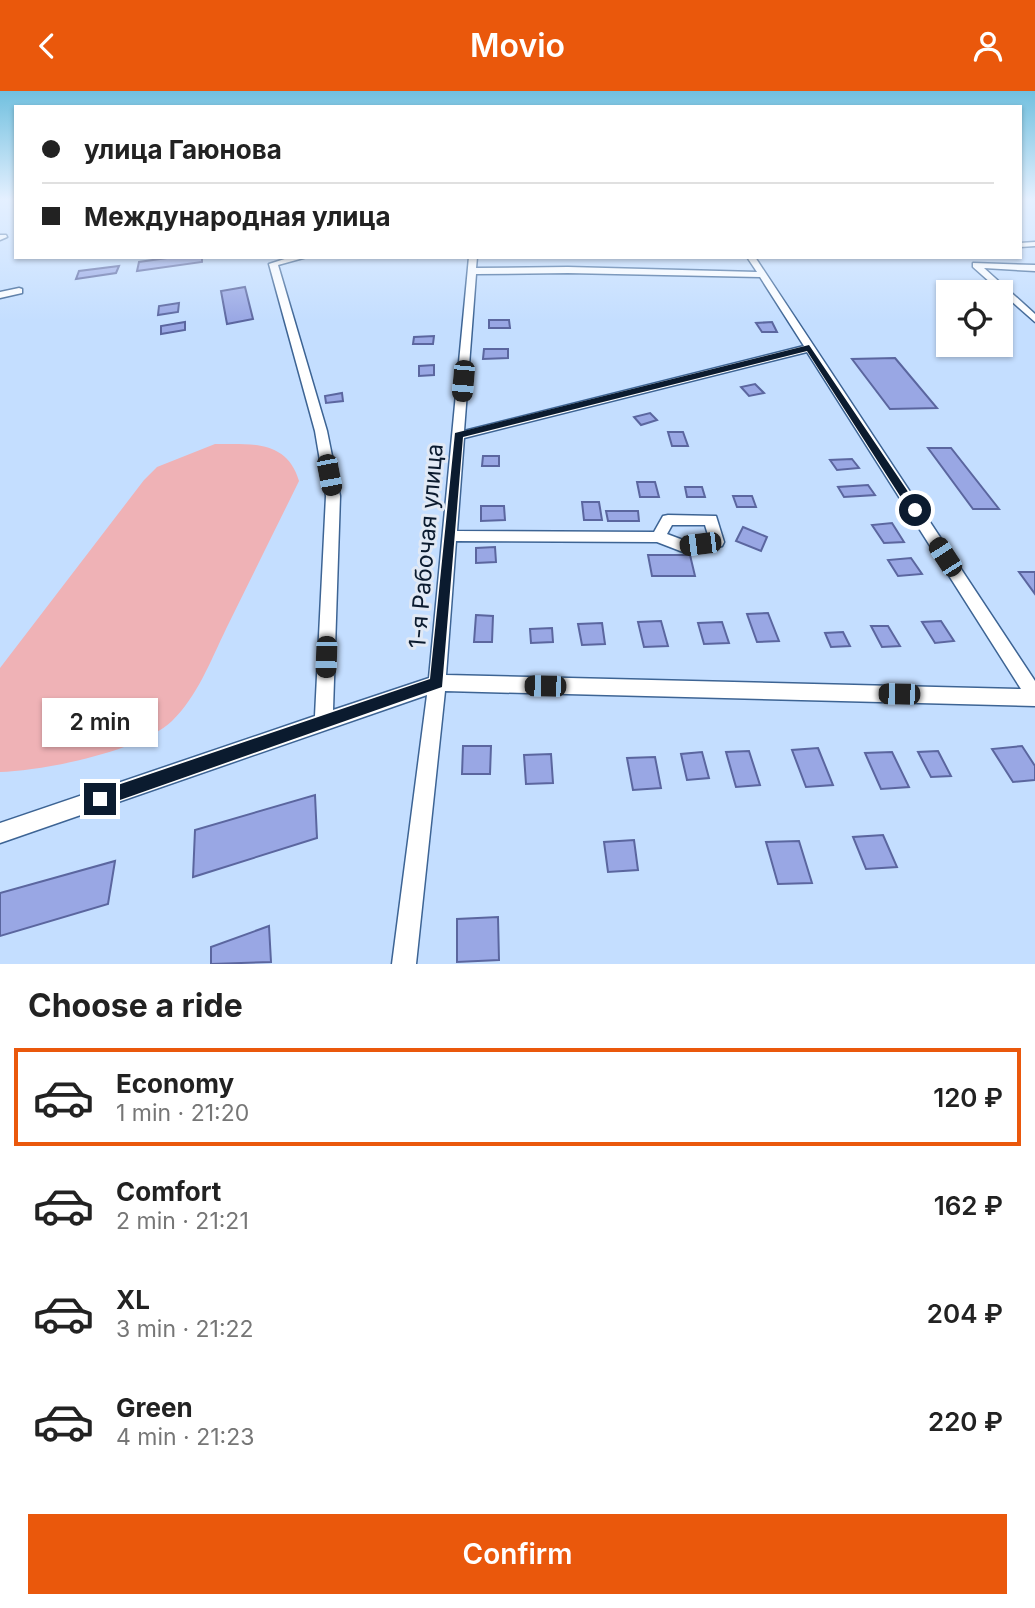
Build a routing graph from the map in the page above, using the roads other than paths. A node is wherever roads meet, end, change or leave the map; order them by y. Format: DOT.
graph roads {
  1 [pos="290,259"];
  2 [pos="752,259"];
  3 [pos="977,261"];
  4 [pos="473,264"];
  5 [pos="1035,268"];
  6 [pos="762,275"];
  7 [pos="19,291"];
  8 [pos="0,295"];
  9 [pos="1035,319"];
  10 [pos="809,348"];
  11 [pos="458,436"];
  12 [pos="449,536"];
  13 [pos="658,537"];
  14 [pos="437,683"];
  15 [pos="1035,697"];
  16 [pos="324,722"];
  17 [pos="0,833"];
  18 [pos="404,964"];
  1 -- 16 [label="street"];
  2 -- 6 [label="street"];
  3 -- 5 [label="street"];
  3 -- 9 [label="street"];
  4 -- 6 [label="street"];
  4 -- 11 [label="street, 1-я Рабочая улица"];
  6 -- 10 [label="street"];
  7 -- 8 [label="street"];
  10 -- 11 [label="street"];
  10 -- 15 [label="street"];
  11 -- 12 [label="street, 1-я Рабочая улица"];
  12 -- 13 [label="street"];
  12 -- 14 [label="street, 1-я Рабочая улица"];
  14 -- 15 [label="street"];
  14 -- 16 [label="street"];
  14 -- 18 [label="street, 1-я Рабочая улица"];
  16 -- 17 [label="street"];
}
